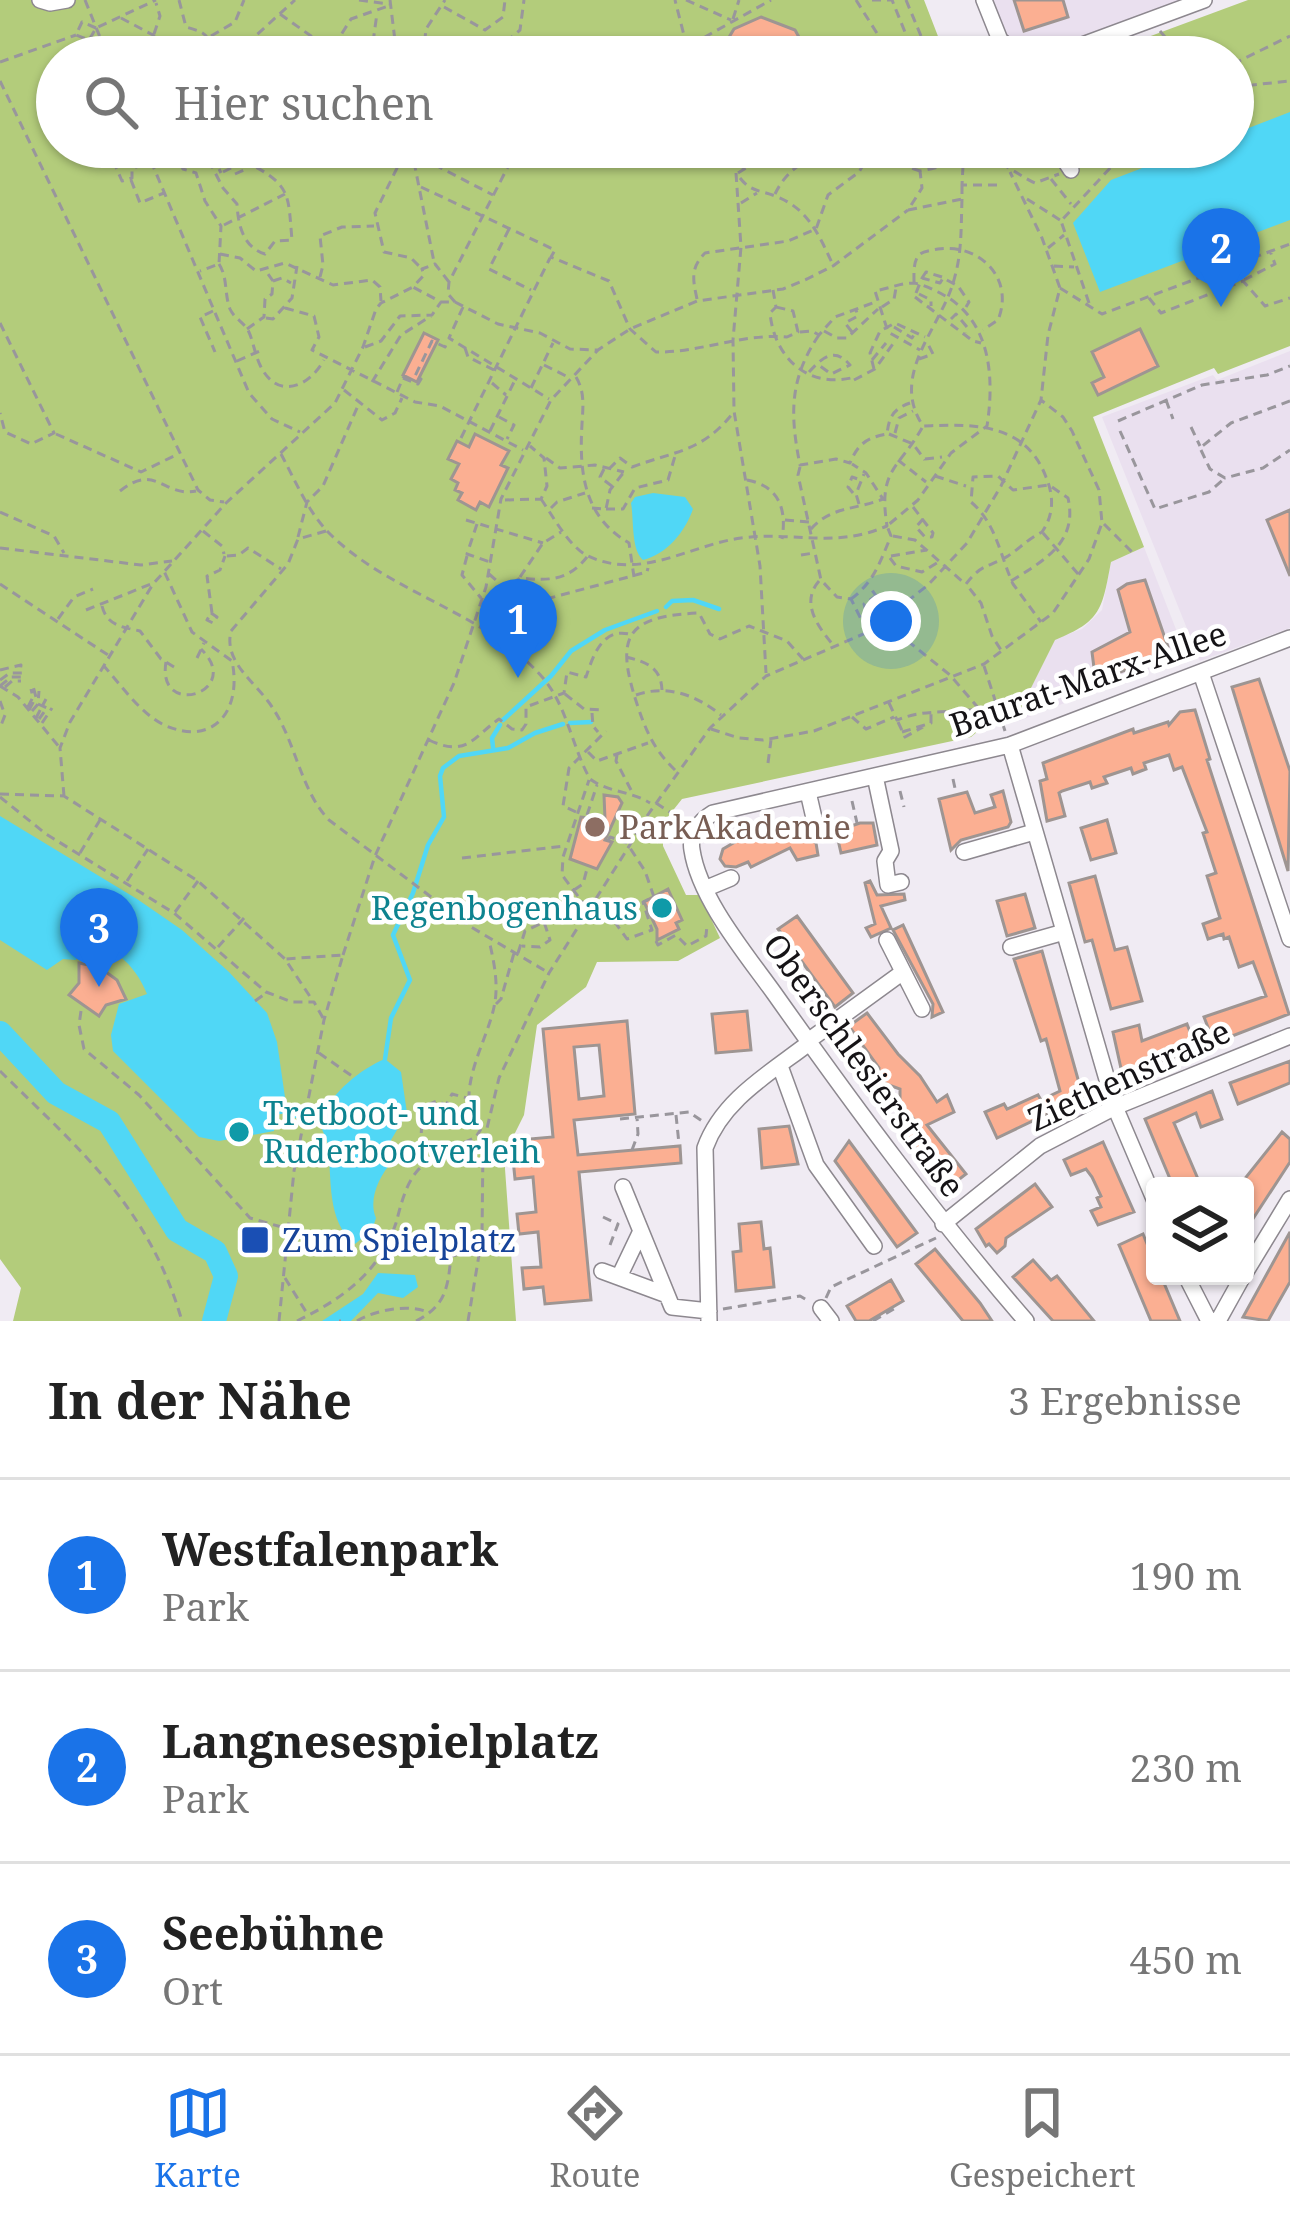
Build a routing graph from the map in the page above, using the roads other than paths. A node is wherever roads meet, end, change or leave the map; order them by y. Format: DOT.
graph roads {
  1 [pos="40,0"];
  2 [pos="67,0"];
  3 [pos="985,0"];
  4 [pos="1204,0"];
  5 [pos="998,36"];
  6 [pos="1107,36"];
  7 [pos="1290,638"];
  8 [pos="1201,673"];
  9 [pos="1010,745"];
  10 [pos="875,776"];
  11 [pos="808,792"];
  12 [pos="640,826"];
  13 [pos="695,830"];
  14 [pos="817,831"];
  15 [pos="1034,832"];
  16 [pos="964,852"];
  17 [pos="731,878"];
  18 [pos="887,885"];
  19 [pos="707,888"];
  20 [pos="1064,932"];
  21 [pos="887,940"];
  22 [pos="1290,940"];
  23 [pos="1011,947"];
  24 [pos="904,972"];
  25 [pos="922,1009"];
  26 [pos="1290,1036"];
  27 [pos="808,1042"];
  28 [pos="780,1066"];
  29 [pos="1115,1107"];
  30 [pos="1146,1180"];
  31 [pos="623,1187"];
  32 [pos="1290,1199"];
  33 [pos="946,1227"];
  34 [pos="641,1231"];
  35 [pos="874,1246"];
  36 [pos="1254,1258"];
  37 [pos="602,1270"];
  38 [pos="620,1277"];
  39 [pos="1191,1285"];
  40 [pos="1238,1285"];
  41 [pos="667,1295"];
  42 [pos="709,1316"];
  43 [pos="1027,1321"];
  44 [pos="1209,1321"];
  45 [pos="1218,1321"];
  1 -- 2 [label="street"];
  3 -- 5 [label="street"];
  4 -- 6 [label="street"];
  7 -- 8 [label="street, Baurat-Marx-Allee"];
  8 -- 9 [label="street, Baurat-Marx-Allee"];
  8 -- 22 [label="street"];
  9 -- 10 [label="street, Baurat-Marx-Allee"];
  9 -- 15 [label="street"];
  10 -- 11 [label="street, Baurat-Marx-Allee"];
  10 -- 18 [label="street"];
  11 -- 13 [label="street, Baurat-Marx-Allee"];
  11 -- 14 [label="street"];
  12 -- 13 [label="street"];
  13 -- 19 [label="street, Oberschlesierstraße"];
  15 -- 16 [label="street"];
  15 -- 20 [label="street"];
  17 -- 19 [label="street"];
  19 -- 27 [label="street, Oberschlesierstraße"];
  20 -- 23 [label="street"];
  20 -- 29 [label="street"];
  21 -- 24 [label="street"];
  24 -- 25 [label="street"];
  24 -- 27 [label="street"];
  26 -- 29 [label="street, Ziethenstraße"];
  27 -- 28 [label="street"];
  27 -- 33 [label="street, Oberschlesierstraße"];
  28 -- 35 [label="street"];
  28 -- 42 [label="street"];
  29 -- 30 [label="street"];
  29 -- 33 [label="street, Ziethenstraße"];
  31 -- 34 [label="street"];
  32 -- 36 [label="street"];
  33 -- 43 [label="street, Oberschlesierstraße"];
  34 -- 38 [label="street"];
  34 -- 41 [label="street"];
  37 -- 38 [label="street"];
  38 -- 41 [label="street"];
  39 -- 44 [label="street"];
  40 -- 45 [label="street"];
  41 -- 42 [label="street"];
}
